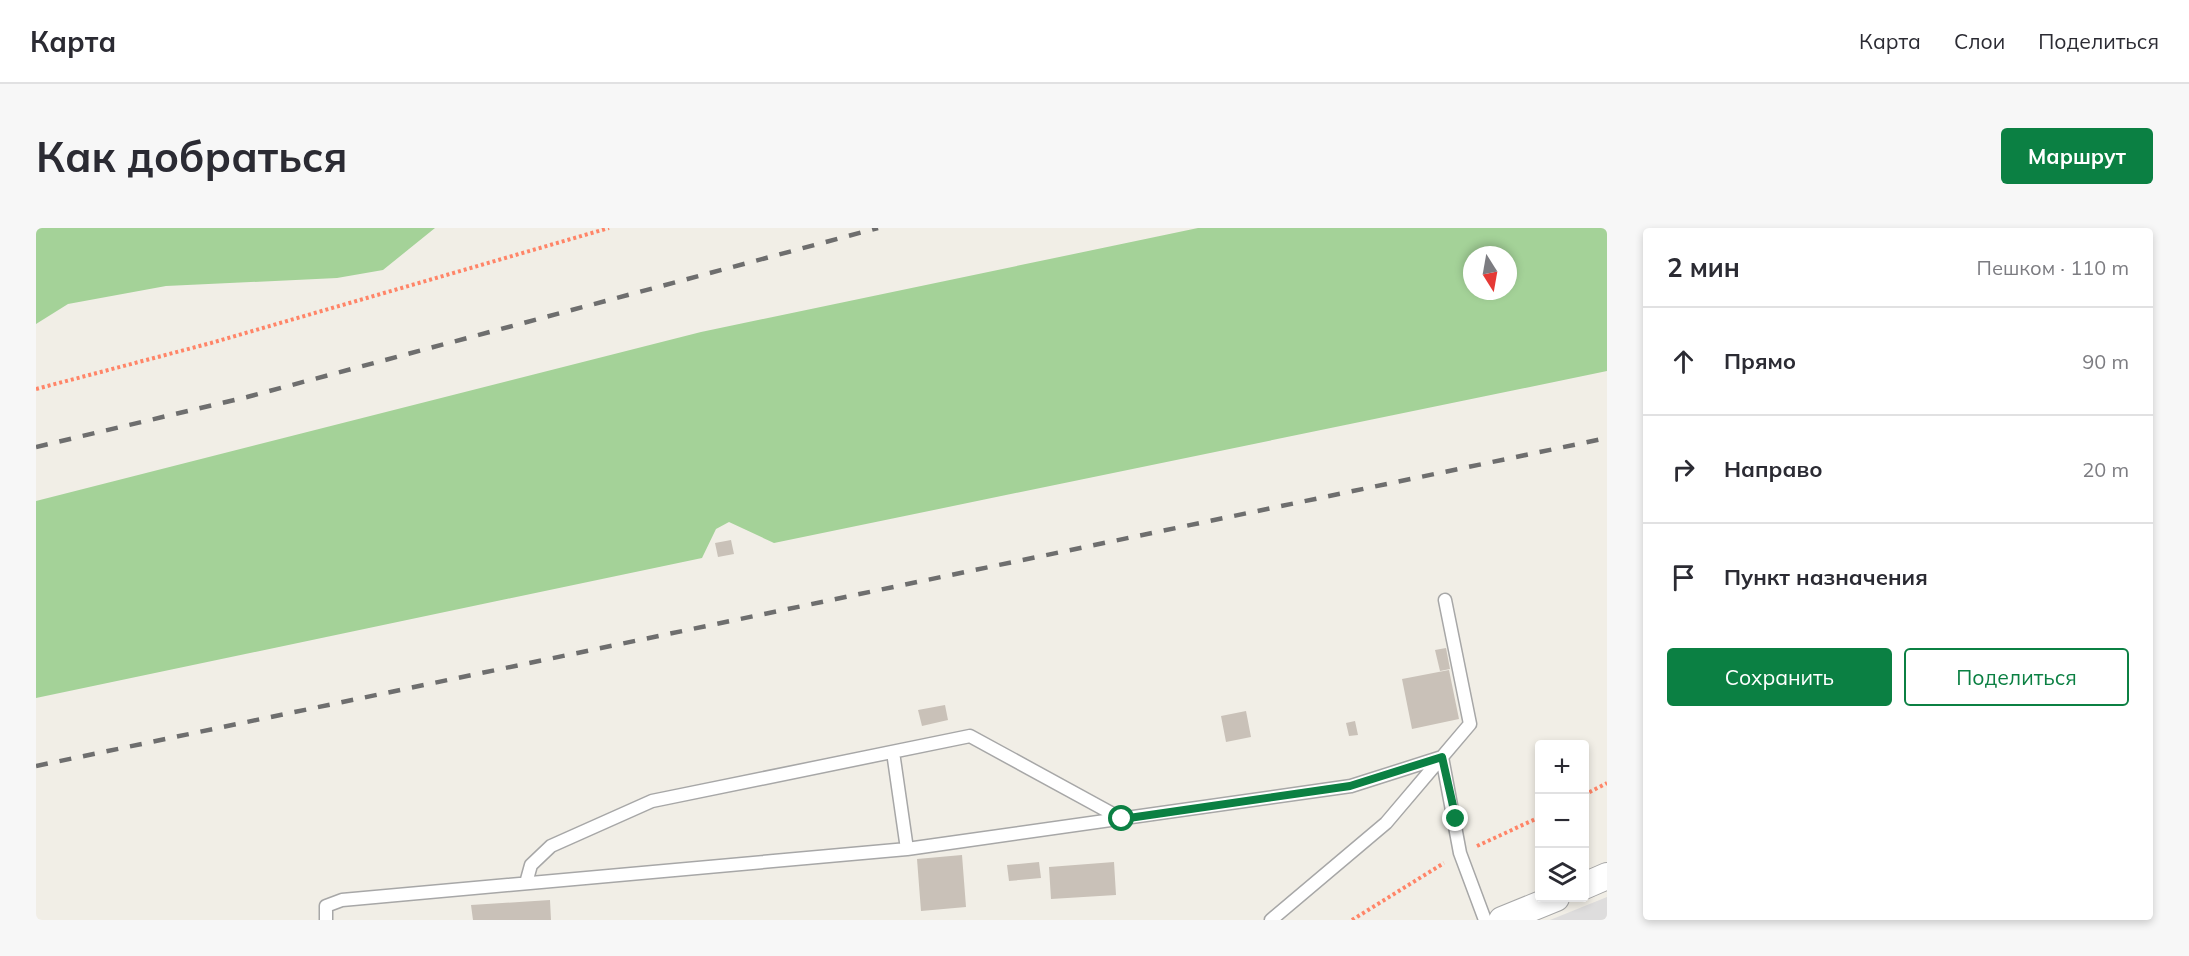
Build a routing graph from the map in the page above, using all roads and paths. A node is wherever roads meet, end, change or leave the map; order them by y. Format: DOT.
graph roads {
  1 [pos="609,228"];
  2 [pos="36,389"];
  3 [pos="1445,600"];
  4 [pos="892,752"];
  5 [pos="1442,757"];
  6 [pos="1607,783"];
  7 [pos="1586,794"];
  8 [pos="1122,819"];
  9 [pos="907,849"];
  10 [pos="1607,876"];
  11 [pos="526,883"];
  12 [pos="1589,884"];
  13 [pos="1544,902"];
  14 [pos="326,920"];
  15 [pos="1271,920"];
  16 [pos="1485,920"];
  17 [pos="1502,920"];
  1 -- 2 [label="path"];
  3 -- 5 [label="lane"];
  4 -- 8 [label="lane"];
  4 -- 9 [label="lane"];
  4 -- 11 [label="lane"];
  5 -- 8 [label="lane"];
  5 -- 15 [label="lane"];
  5 -- 16 [label="lane"];
  6 -- 7 [label="path"];
  8 -- 9 [label="lane"];
  9 -- 11 [label="lane"];
  10 -- 12 [label="street"];
  11 -- 14 [label="lane"];
  13 -- 17 [label="street"];
}
